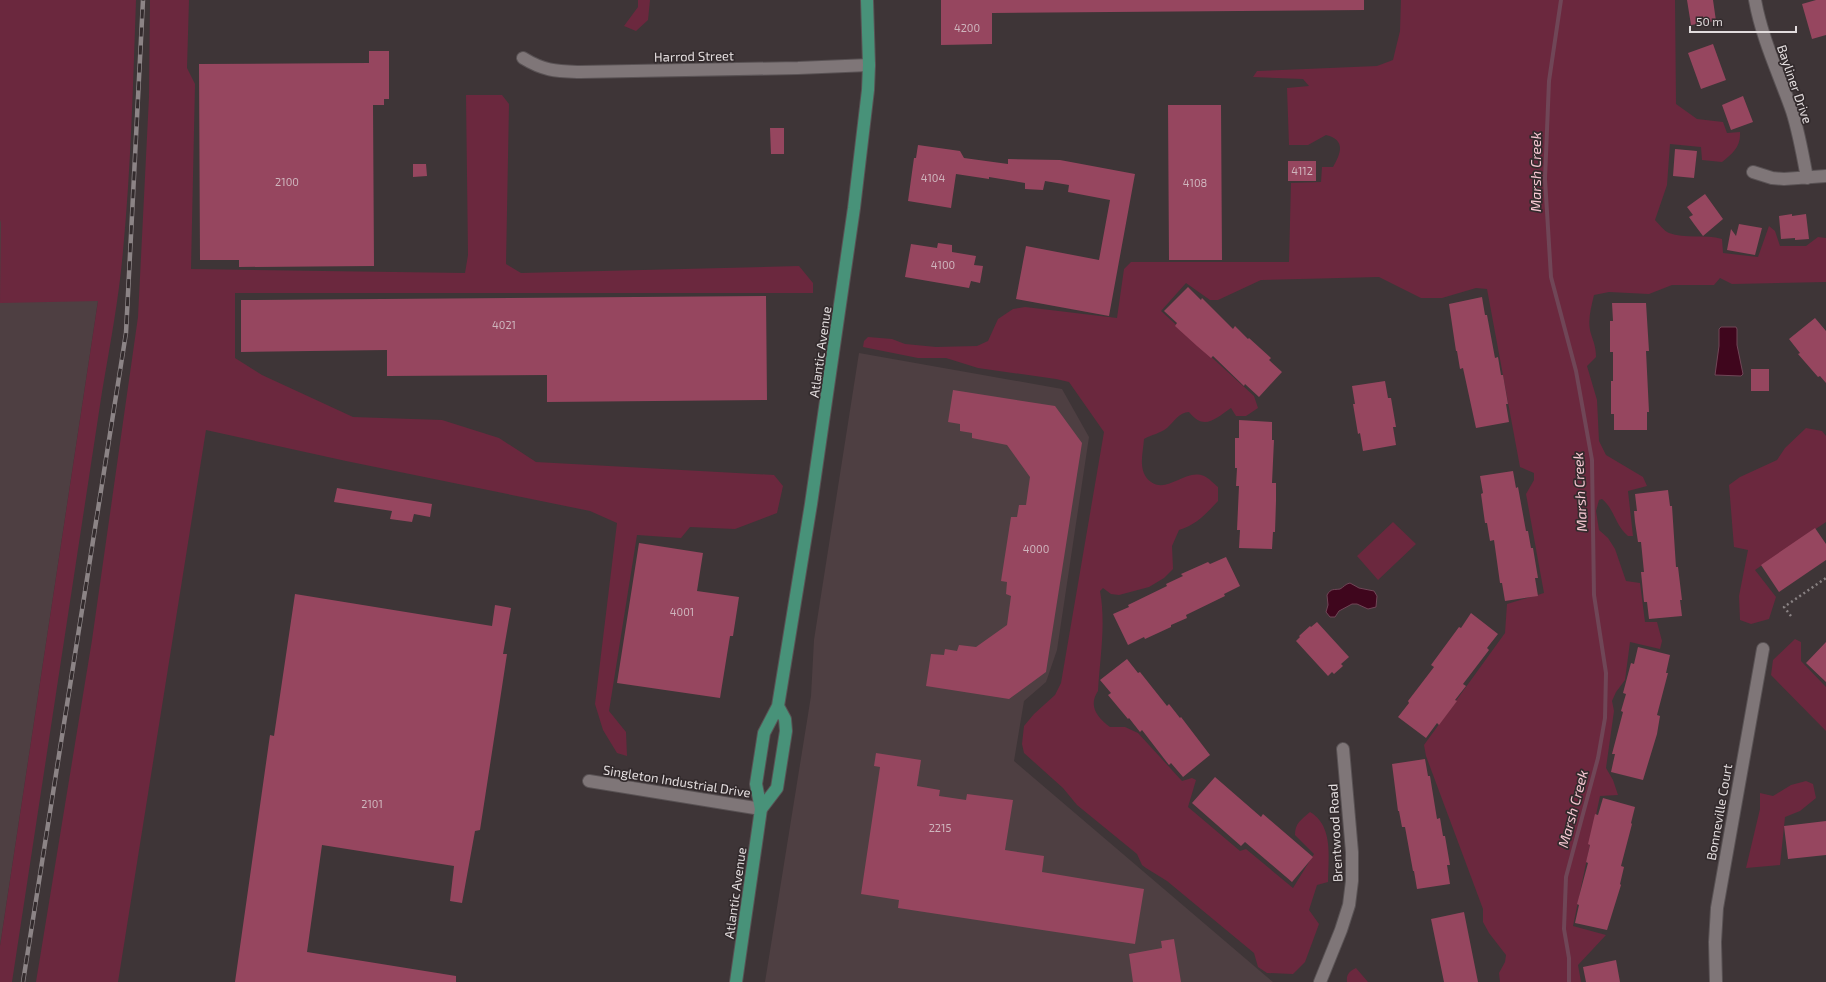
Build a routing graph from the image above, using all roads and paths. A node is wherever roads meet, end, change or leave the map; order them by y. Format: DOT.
graph roads {
  1 [pos="867,0"];
  2 [pos="1755,0"];
  3 [pos="523,58"];
  4 [pos="869,66"];
  5 [pos="1752,172"];
  6 [pos="1826,176"];
  7 [pos="1807,178"];
  8 [pos="1826,578"];
  9 [pos="1791,616"];
  10 [pos="1763,649"];
  11 [pos="778,706"];
  12 [pos="1343,749"];
  13 [pos="589,782"];
  14 [pos="761,809"];
  15 [pos="736,982"];
  16 [pos="1320,982"];
  17 [pos="1716,982"];
  1 -- 4 [label="main road, Atlantic Avenue"];
  2 -- 7 [label="street, Bayliner Drive"];
  3 -- 4 [label="street, Harrod Street"];
  4 -- 11 [label="main road, Atlantic Avenue"];
  5 -- 7 [label="street"];
  6 -- 7 [label="street"];
  8 -- 9 [label="path"];
  10 -- 17 [label="street, Bonneville Court"];
  11 -- 14 [label="main road, Atlantic Avenue"];
  11 -- 14 [label="main road, Atlantic Avenue"];
  12 -- 16 [label="street, Brentwood Road"];
  13 -- 14 [label="street, Singleton Industrial Drive"];
  14 -- 15 [label="main road, Atlantic Avenue"];
}
